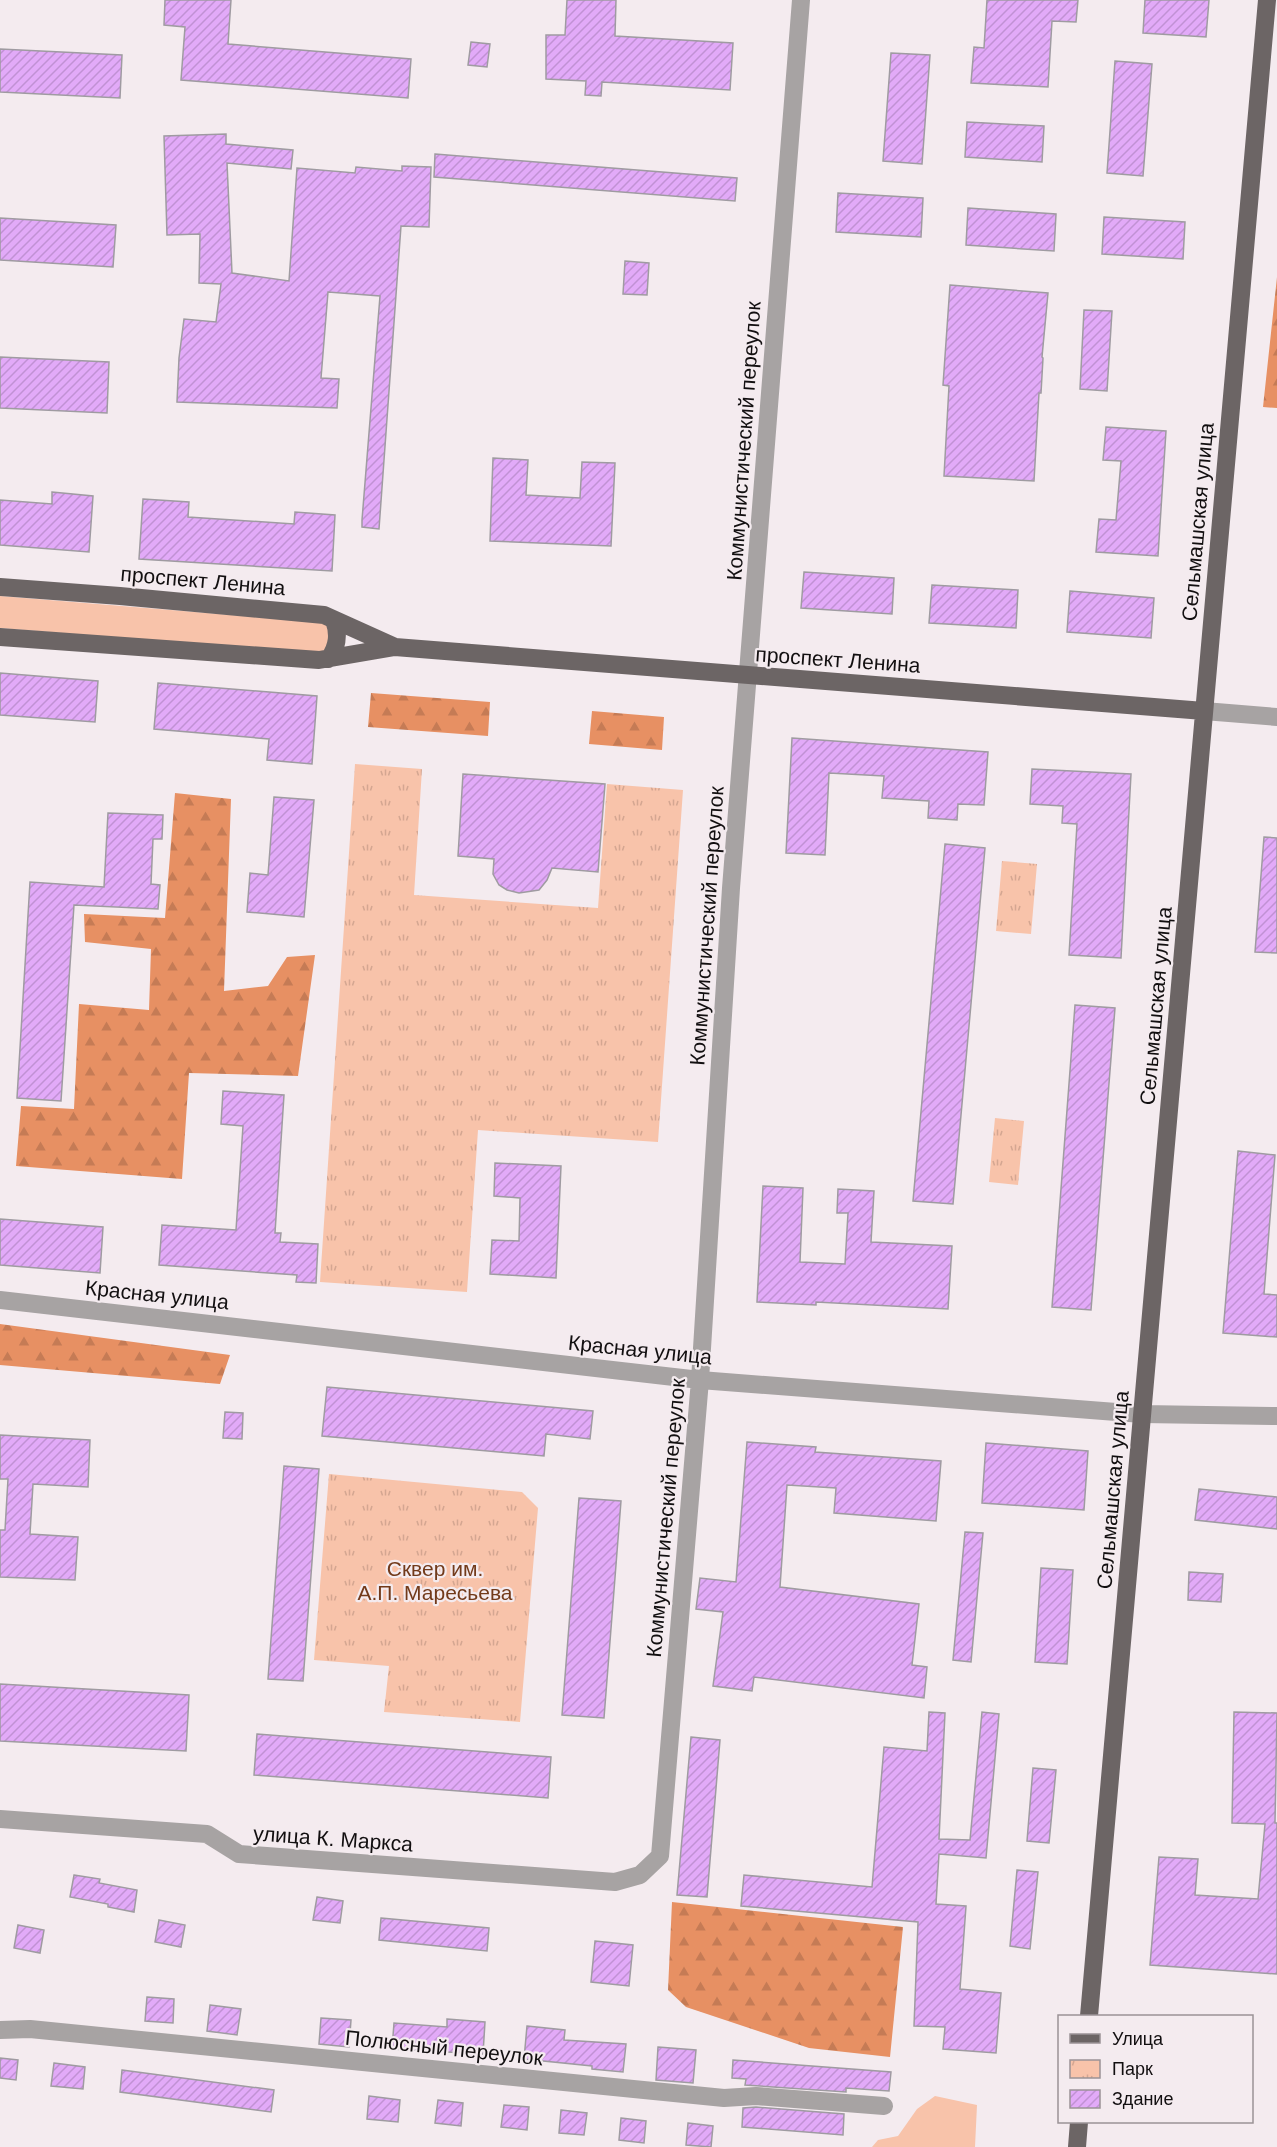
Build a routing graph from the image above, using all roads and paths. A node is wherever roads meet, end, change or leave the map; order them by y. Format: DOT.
graph roads {
  1 [pos="801,0"];
  2 [pos="1267,0"];
  3 [pos="0,588"];
  4 [pos="334,620"];
  5 [pos="0,637"];
  6 [pos="395,647"];
  7 [pos="329,659"];
  8 [pos="748,676"];
  9 [pos="1204,711"];
  10 [pos="1277,717"];
  11 [pos="0,1300"];
  12 [pos="700,1380"];
  13 [pos="1142,1414"];
  14 [pos="1277,1416"];
  15 [pos="0,1819"];
  16 [pos="660,1856"];
  17 [pos="1089,2015"];
  18 [pos="0,2030"];
  19 [pos="884,2106"];
  20 [pos="1079,2123"];
  21 [pos="1077,2147"];
  1 -- 8 [label="street, Коммунистический переулок"];
  2 -- 9 [label="main road, Сельмашская улица"];
  3 -- 4 [label="main road, проспект Ленина"];
  4 -- 6 [label="main road, проспект Ленина"];
  4 -- 7 [label="main road"];
  5 -- 7 [label="main road, проспект Ленина"];
  6 -- 7 [label="main road, проспект Ленина"];
  6 -- 8 [label="main road, проспект Ленина"];
  8 -- 9 [label="main road, проспект Ленина"];
  8 -- 12 [label="street, Коммунистический переулок"];
  9 -- 10 [label="street, проспект Ленина"];
  9 -- 13 [label="main road, Сельмашская улица"];
  11 -- 12 [label="street, Красная улица"];
  12 -- 13 [label="street, Красная улица"];
  12 -- 16 [label="street, Коммунистический переулок"];
  13 -- 14 [label="street, Красная улица"];
  13 -- 17 [label="main road, Сельмашская улица"];
  15 -- 16 [label="street, улица К. Маркса"];
  18 -- 19 [label="street, Полюсный переулок"];
  20 -- 21 [label="main road"];
}
